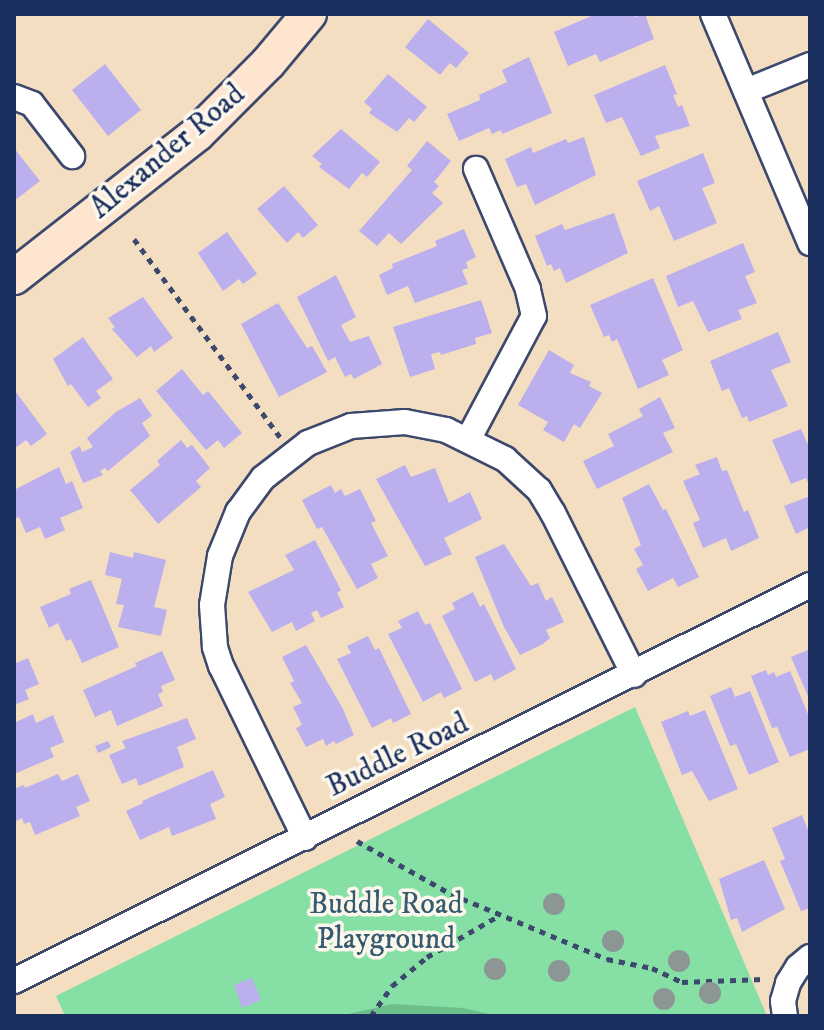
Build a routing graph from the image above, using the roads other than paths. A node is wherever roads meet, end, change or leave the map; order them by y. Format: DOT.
graph roads {
  1 [pos="309,14"];
  2 [pos="713,14"];
  3 [pos="810,65"];
  4 [pos="746,91"];
  5 [pos="14,97"];
  6 [pos="72,156"];
  7 [pos="476,169"];
  8 [pos="810,243"];
  9 [pos="14,277"];
  10 [pos="469,438"];
  11 [pos="810,585"];
  12 [pos="634,675"];
  13 [pos="305,838"];
  14 [pos="810,957"];
  15 [pos="14,981"];
  16 [pos="785,1016"];
  1 -- 9 [label="street, Alexander Road"];
  2 -- 4 [label="street"];
  3 -- 4 [label="street"];
  4 -- 8 [label="street"];
  5 -- 6 [label="street"];
  7 -- 10 [label="street"];
  10 -- 12 [label="street"];
  10 -- 13 [label="street"];
  11 -- 12 [label="street, Buddle Road"];
  12 -- 13 [label="street, Buddle Road"];
  13 -- 15 [label="street, Buddle Road"];
  14 -- 16 [label="street"];
}
